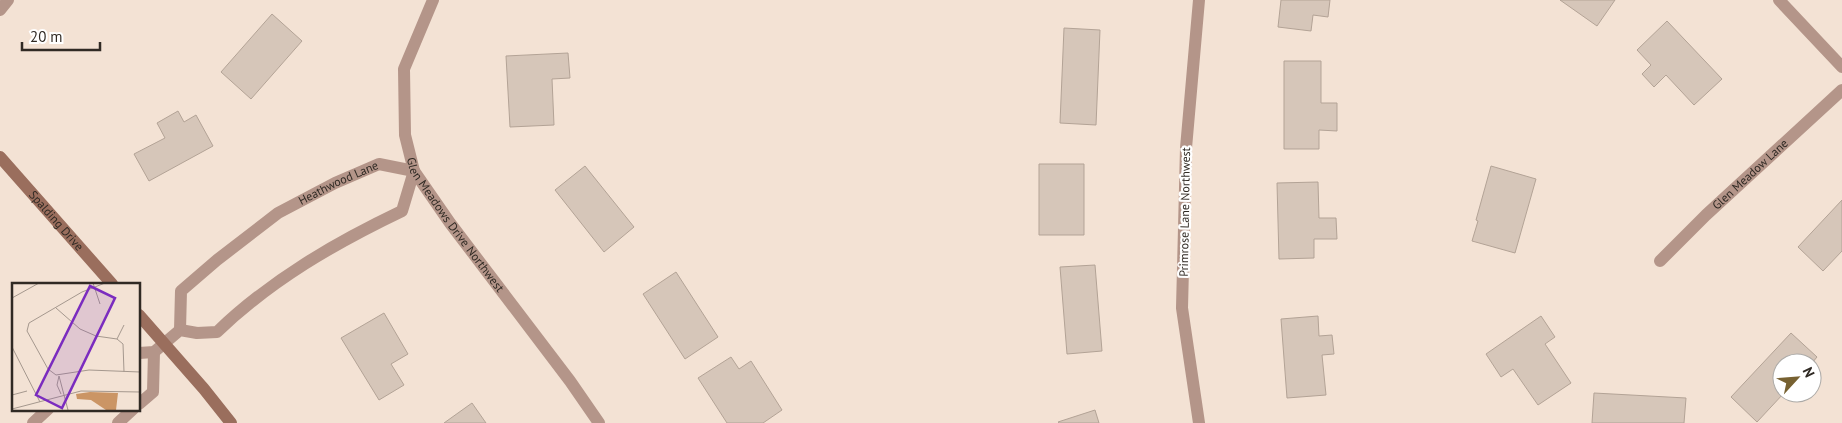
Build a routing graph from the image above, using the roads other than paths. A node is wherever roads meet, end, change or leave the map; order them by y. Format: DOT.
graph roads {
  1 [pos="8,0"];
  2 [pos="433,0"];
  3 [pos="1199,0"];
  4 [pos="1780,0"];
  5 [pos="0,10"];
  6 [pos="1842,67"];
  7 [pos="1842,90"];
  8 [pos="0,156"];
  9 [pos="414,171"];
  10 [pos="1660,261"];
  11 [pos="111,283"];
  12 [pos="140,316"];
  13 [pos="180,330"];
  14 [pos="164,342"];
  15 [pos="154,352"];
  16 [pos="140,353"];
  17 [pos="140,403"];
  18 [pos="47,410"];
  19 [pos="132,410"];
  20 [pos="37,422"];
  21 [pos="118,423"];
  22 [pos="231,423"];
  23 [pos="599,423"];
  24 [pos="1200,423"];
  1 -- 5 [label="street"];
  2 -- 9 [label="street, Glen Meadows Drive Northwest"];
  3 -- 24 [label="street, Primrose Lane Northwest"];
  4 -- 6 [label="street"];
  7 -- 10 [label="street, Glen Meadow Lane"];
  8 -- 11 [label="main road, Spalding Drive"];
  9 -- 13 [label="street"];
  9 -- 13 [label="street, Heathwood Lane"];
  9 -- 23 [label="street, Glen Meadows Drive Northwest"];
  12 -- 14 [label="main road"];
  13 -- 14 [label="street"];
  14 -- 15 [label="street"];
  14 -- 22 [label="main road"];
  15 -- 16 [label="street"];
  15 -- 17 [label="street"];
  18 -- 20 [label="street"];
  19 -- 21 [label="street"];
}
